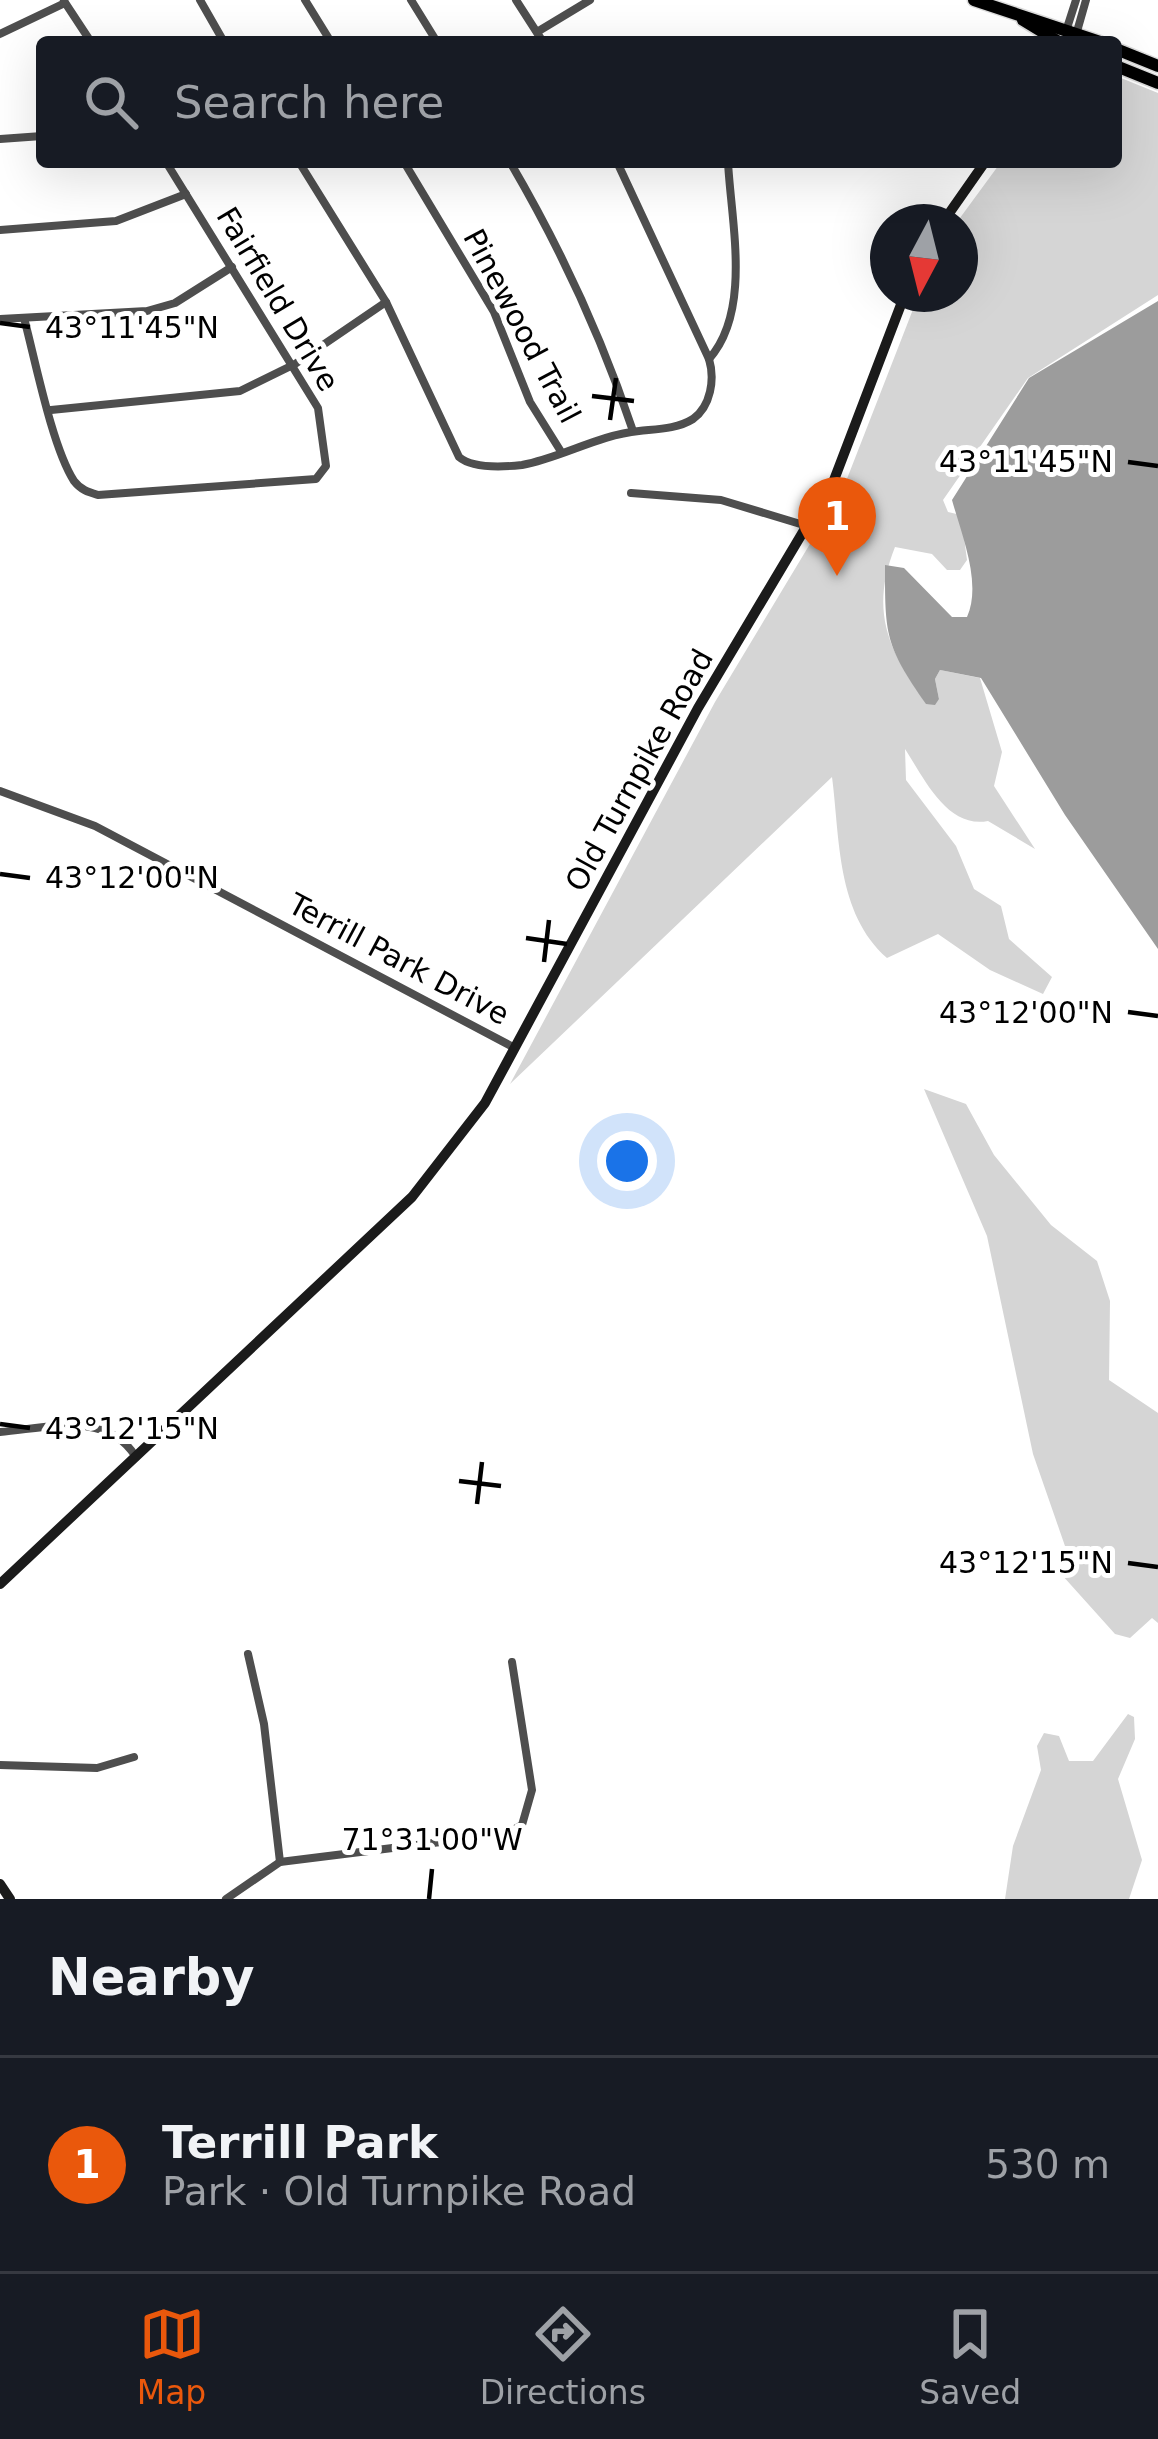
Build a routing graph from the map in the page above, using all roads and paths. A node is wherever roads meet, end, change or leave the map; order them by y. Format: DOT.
graph roads {
  1 [pos="200,0"];
  2 [pos="305,0"];
  3 [pos="411,0"];
  4 [pos="516,0"];
  5 [pos="590,0"];
  6 [pos="974,0"];
  7 [pos="1076,0"];
  8 [pos="1086,0"];
  9 [pos="64,2"];
  10 [pos="537,32"];
  11 [pos="0,34"];
  12 [pos="87,36"];
  13 [pos="218,36"];
  14 [pos="327,36"];
  15 [pos="432,36"];
  16 [pos="539,36"];
  17 [pos="1065,36"];
  18 [pos="1067,36"];
  19 [pos="1068,36"];
  20 [pos="1122,51"];
  21 [pos="1158,66"];
  22 [pos="1122,68"];
  23 [pos="1158,83"];
  24 [pos="36,136"];
  25 [pos="0,139"];
  26 [pos="170,168"];
  27 [pos="303,168"];
  28 [pos="408,168"];
  29 [pos="514,168"];
  30 [pos="619,168"];
  31 [pos="728,168"];
  32 [pos="981,168"];
  33 [pos="186,194"];
  34 [pos="956,204"];
  35 [pos="0,230"];
  36 [pos="232,267"];
  37 [pos="386,302"];
  38 [pos="899,312"];
  39 [pos="24,317"];
  40 [pos="0,319"];
  41 [pos="710,359"];
  42 [pos="295,364"];
  43 [pos="51,410"];
  44 [pos="633,431"];
  45 [pos="560,450"];
  46 [pos="631,493"];
  47 [pos="807,526"];
  48 [pos="0,791"];
  49 [pos="515,1048"];
  50 [pos="0,1432"];
  51 [pos="137,1459"];
  52 [pos="0,1584"];
  53 [pos="248,1654"];
  54 [pos="512,1662"];
  55 [pos="134,1756"];
  56 [pos="0,1766"];
  57 [pos="280,1862"];
  58 [pos="0,1884"];
  59 [pos="10,1899"];
  60 [pos="226,1899"];
  1 -- 13 [label="street"];
  2 -- 14 [label="street"];
  3 -- 15 [label="street"];
  4 -- 10 [label="street"];
  5 -- 10 [label="street"];
  6 -- 17 [label="main road"];
  7 -- 18 [label="street"];
  8 -- 19 [label="street"];
  9 -- 11 [label="street"];
  9 -- 12 [label="street"];
  10 -- 16 [label="street"];
  20 -- 21 [label="main road"];
  22 -- 23 [label="main road"];
  24 -- 25 [label="street"];
  26 -- 33 [label="street, Fairfield Drive"];
  27 -- 37 [label="street"];
  28 -- 45 [label="street, Pinewood Trail"];
  29 -- 44 [label="street"];
  30 -- 41 [label="street"];
  31 -- 41 [label="street"];
  32 -- 34 [label="street"];
  33 -- 35 [label="street"];
  33 -- 36 [label="street, Fairfield Drive"];
  36 -- 39 [label="street"];
  36 -- 42 [label="street, Fairfield Drive"];
  37 -- 42 [label="street"];
  37 -- 45 [label="street"];
  38 -- 47 [label="street, Old Turnpike Road"];
  39 -- 40 [label="street"];
  39 -- 43 [label="street, Fairfield Drive"];
  41 -- 44 [label="street"];
  42 -- 43 [label="street"];
  42 -- 43 [label="street, Fairfield Drive"];
  44 -- 45 [label="street"];
  46 -- 47 [label="street"];
  47 -- 49 [label="street, Old Turnpike Road"];
  48 -- 49 [label="street, Terrill Park Drive"];
  49 -- 51 [label="street, Old Turnpike Road"];
  50 -- 51 [label="street"];
  51 -- 52 [label="street, Old Turnpike Road"];
  53 -- 57 [label="street"];
  54 -- 57 [label="street"];
  55 -- 56 [label="street"];
  57 -- 60 [label="street"];
  58 -- 59 [label="street"];
}
